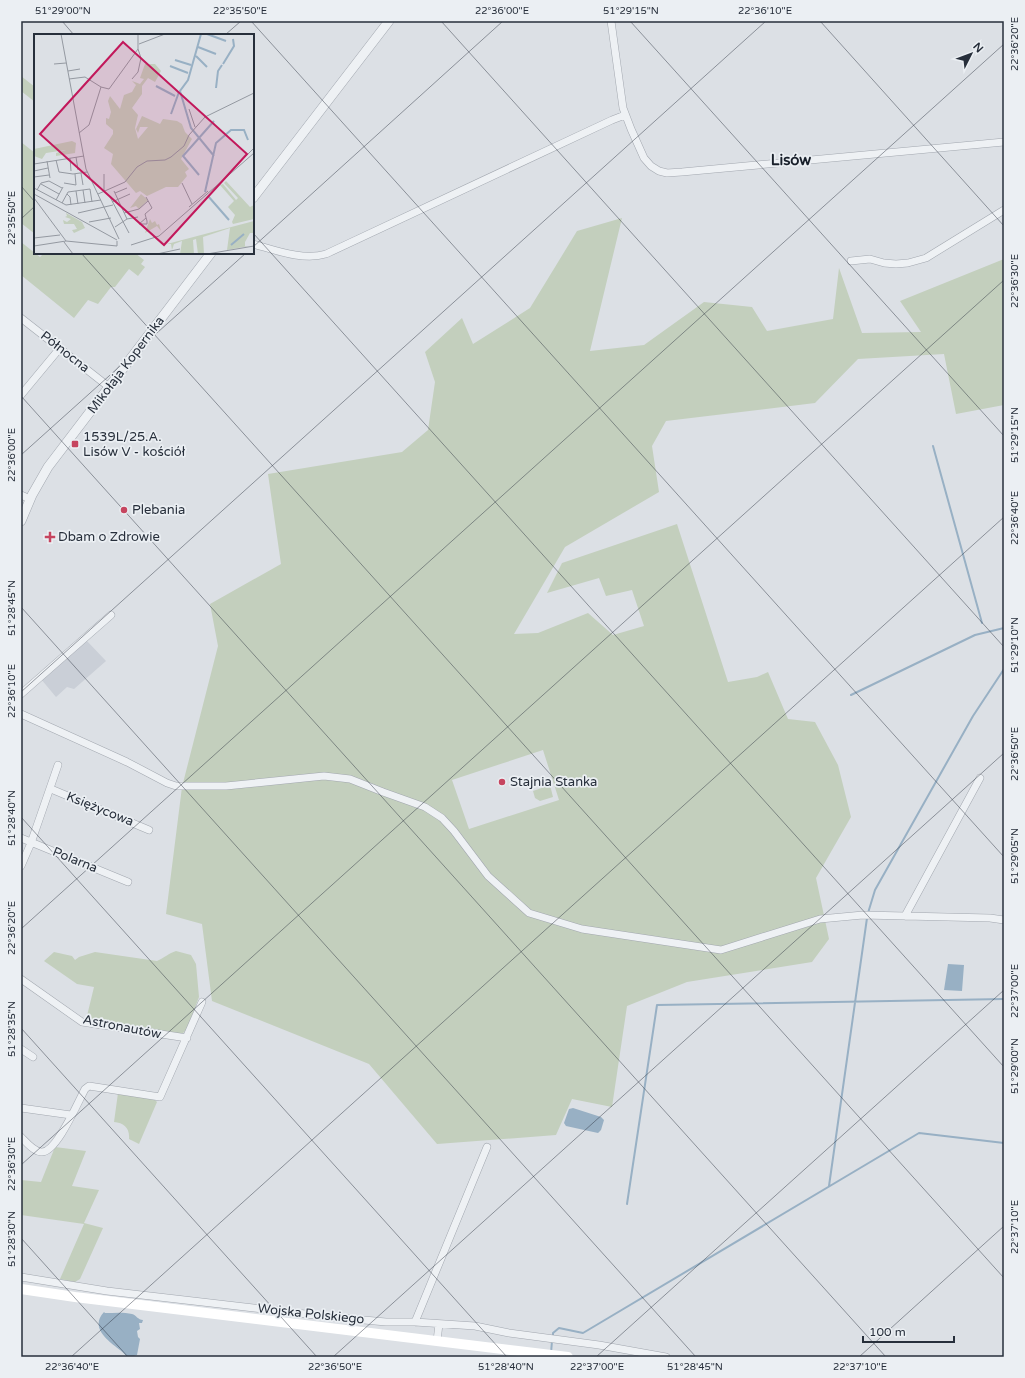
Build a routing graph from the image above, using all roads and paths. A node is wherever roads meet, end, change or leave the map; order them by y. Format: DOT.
graph roads {
  1 [pos="389,21"];
  2 [pos="611,21"];
  3 [pos="625,115"];
  4 [pos="1004,142"];
  5 [pos="254,197"];
  6 [pos="1004,210"];
  7 [pos="254,244"];
  8 [pos="210,254"];
  9 [pos="851,261"];
  10 [pos="21,318"];
  11 [pos="60,348"];
  12 [pos="109,387"];
  13 [pos="21,395"];
  14 [pos="21,495"];
  15 [pos="30,500"];
  16 [pos="21,521"];
  17 [pos="111,615"];
  18 [pos="21,694"];
  19 [pos="21,714"];
  20 [pos="58,765"];
  21 [pos="980,778"];
  22 [pos="50,789"];
  23 [pos="150,830"];
  24 [pos="21,838"];
  25 [pos="31,843"];
  26 [pos="21,866"];
  27 [pos="128,882"];
  28 [pos="904,916"];
  29 [pos="1004,920"];
  30 [pos="21,979"];
  31 [pos="202,1002"];
  32 [pos="187,1038"];
  33 [pos="21,1049"];
  34 [pos="33,1057"];
  35 [pos="21,1108"];
  36 [pos="71,1115"];
  37 [pos="21,1137"];
  38 [pos="486,1147"];
  39 [pos="21,1277"];
  40 [pos="21,1289"];
  41 [pos="415,1322"];
  42 [pos="439,1324"];
  43 [pos="437,1341"];
  44 [pos="564,1356"];
  45 [pos="666,1357"];
  1 -- 5 [label="street"];
  2 -- 3 [label="street"];
  3 -- 4 [label="street"];
  3 -- 7 [label="street"];
  6 -- 9 [label="street"];
  8 -- 12 [label="street, Mikołaja Kopernika"];
  10 -- 11 [label="street, Północna"];
  11 -- 12 [label="street, Północna"];
  11 -- 13 [label="street"];
  12 -- 15 [label="street, Mikołaja Kopernika"];
  14 -- 15 [label="street"];
  15 -- 16 [label="street, Mikołaja Kopernika"];
  17 -- 18 [label="street"];
  19 -- 28 [label="street"];
  20 -- 22 [label="street"];
  21 -- 28 [label="street"];
  22 -- 23 [label="street, Księżycowa"];
  22 -- 25 [label="street"];
  24 -- 25 [label="street, Polarna"];
  25 -- 26 [label="street"];
  25 -- 27 [label="street, Polarna"];
  28 -- 29 [label="street"];
  30 -- 32 [label="street, Astronautów"];
  31 -- 32 [label="street"];
  32 -- 36 [label="street"];
  33 -- 34 [label="street"];
  35 -- 36 [label="street"];
  36 -- 37 [label="street"];
  38 -- 41 [label="street"];
  39 -- 41 [label="street, Wojska Polskiego"];
  40 -- 43 [label="main road, Wojska Polskiego"];
  41 -- 42 [label="street, Wojska Polskiego"];
  42 -- 43 [label="street"];
  42 -- 45 [label="street, Wojska Polskiego"];
  43 -- 44 [label="main road, Wojska Polskiego"];
}
